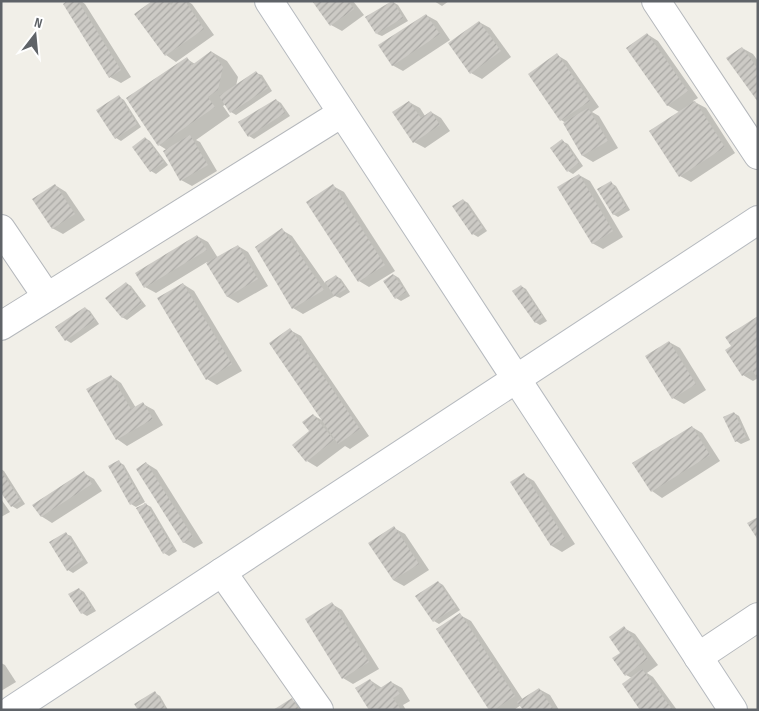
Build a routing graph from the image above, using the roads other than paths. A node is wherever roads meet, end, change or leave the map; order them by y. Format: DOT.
graph roads {
  1 [pos="269,1"];
  2 [pos="656,1"];
  3 [pos="342,112"];
  4 [pos="758,155"];
  5 [pos="758,220"];
  6 [pos="1,229"];
  7 [pos="47,297"];
  8 [pos="1,326"];
  9 [pos="516,378"];
  10 [pos="222,572"];
  11 [pos="758,617"];
  12 [pos="698,657"];
  13 [pos="12,710"];
  14 [pos="319,710"];
  15 [pos="733,710"];
  1 -- 3 [label="street"];
  2 -- 4 [label="street"];
  3 -- 7 [label="street"];
  3 -- 9 [label="street"];
  5 -- 9 [label="street"];
  6 -- 7 [label="street"];
  7 -- 8 [label="street"];
  9 -- 10 [label="street"];
  9 -- 12 [label="street"];
  10 -- 13 [label="street"];
  10 -- 14 [label="street"];
  11 -- 12 [label="street"];
  12 -- 15 [label="street"];
}
